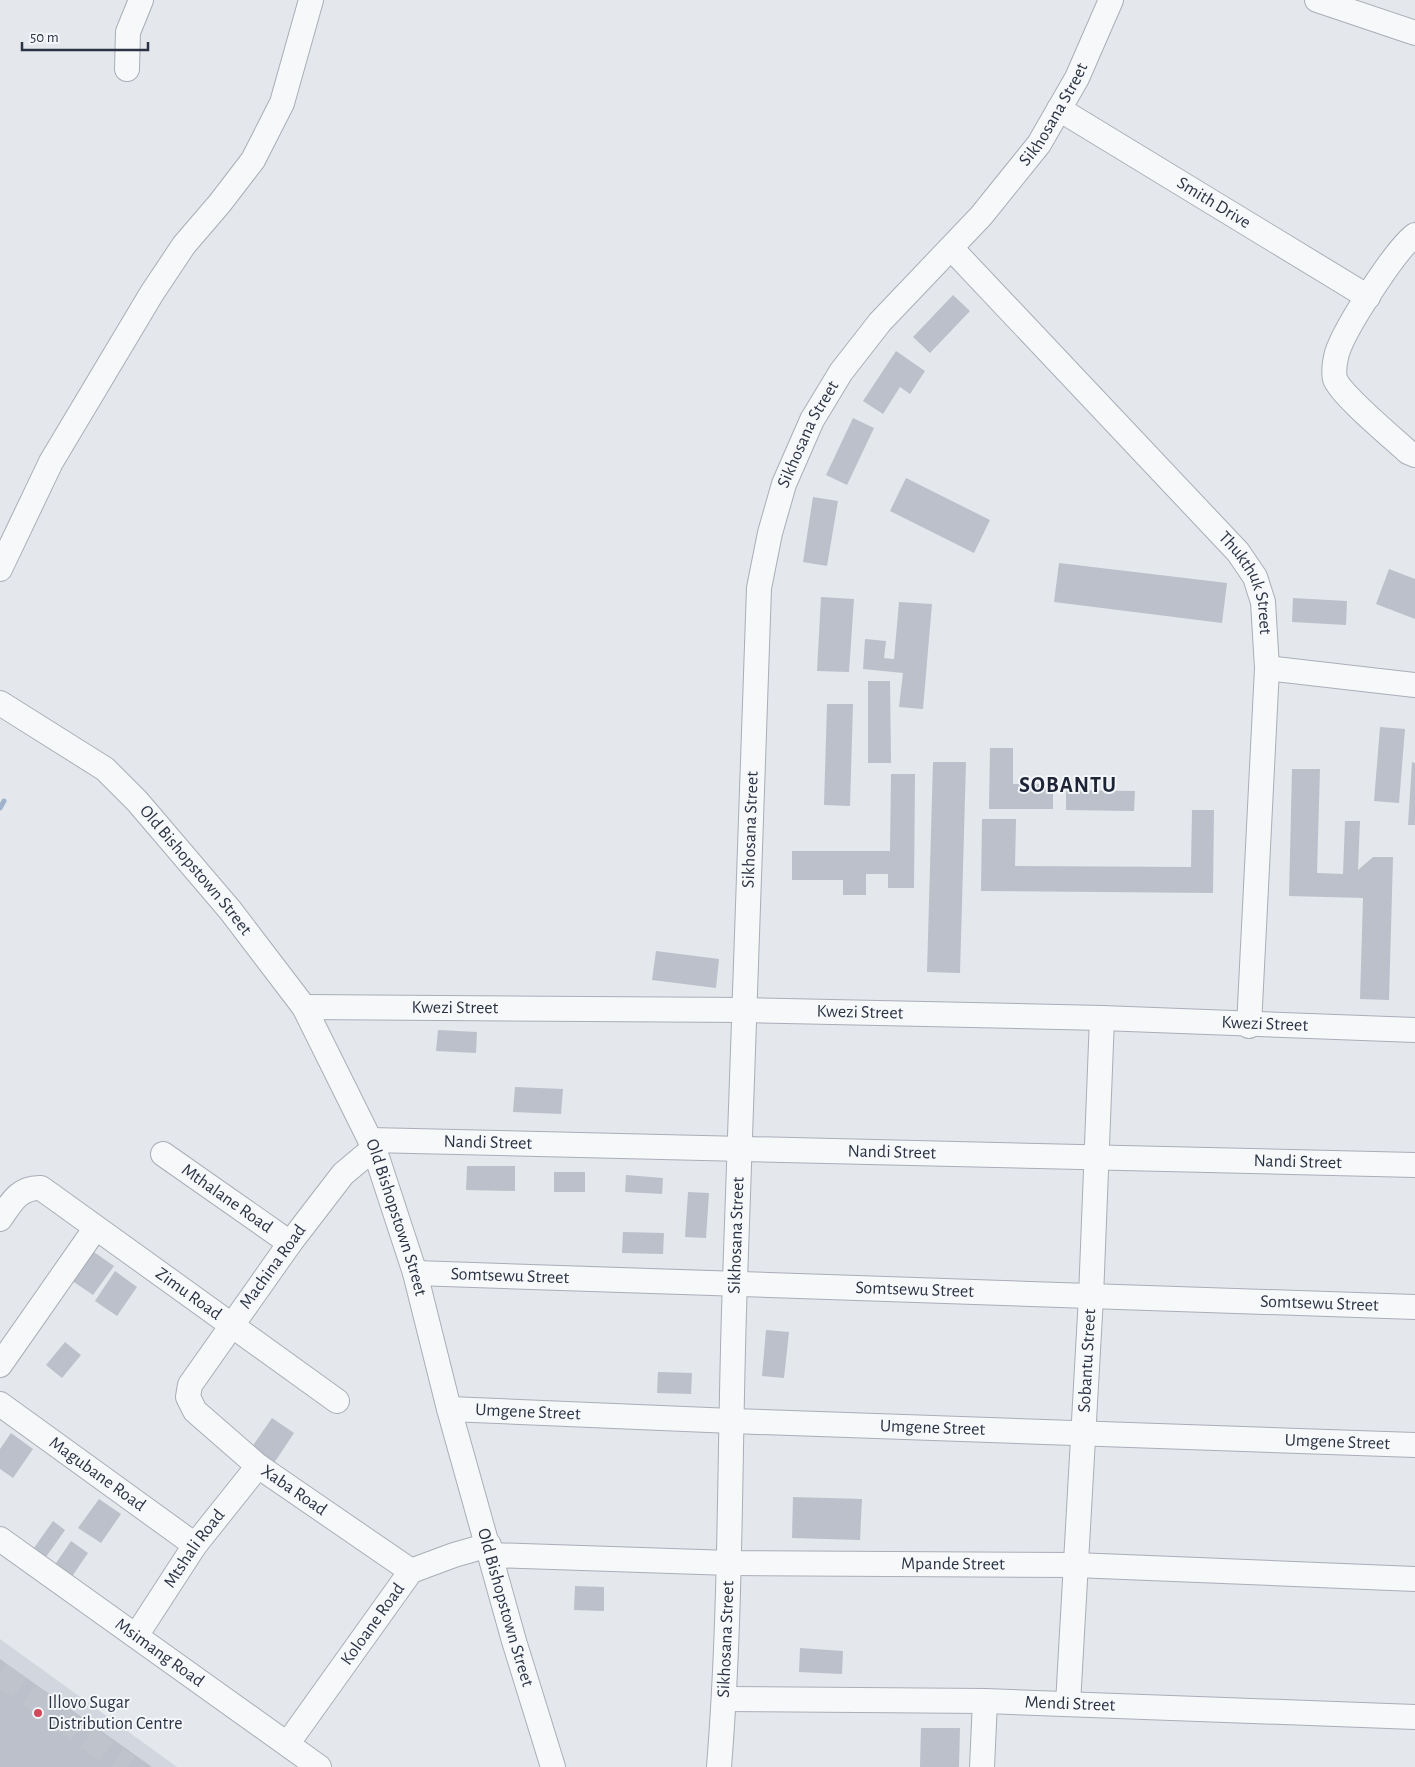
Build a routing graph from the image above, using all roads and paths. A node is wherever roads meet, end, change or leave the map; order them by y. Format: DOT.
graph roads {
  1 [pos="141,0"];
  2 [pos="311,0"];
  3 [pos="1111,0"];
  4 [pos="1318,0"];
  5 [pos="1415,32"];
  6 [pos="127,69"];
  7 [pos="1059,109"];
  8 [pos="1415,235"];
  9 [pos="952,249"];
  10 [pos="1368,297"];
  11 [pos="1415,455"];
  12 [pos="0,569"];
  13 [pos="1267,668"];
  14 [pos="1415,685"];
  15 [pos="0,703"];
  16 [pos="304,1006"];
  17 [pos="745,1010"];
  18 [pos="1102,1018"];
  19 [pos="1249,1026"];
  20 [pos="1415,1030"];
  21 [pos="372,1144"];
  22 [pos="740,1148"];
  23 [pos="163,1154"];
  24 [pos="1095,1156"];
  25 [pos="1415,1165"];
  26 [pos="0,1219"];
  27 [pos="95,1228"];
  28 [pos="290,1243"];
  29 [pos="415,1273"];
  30 [pos="734,1283"];
  31 [pos="1090,1298"];
  32 [pos="1415,1307"];
  33 [pos="230,1326"];
  34 [pos="0,1365"];
  35 [pos="188,1397"];
  36 [pos="337,1401"];
  37 [pos="0,1404"];
  38 [pos="449,1409"];
  39 [pos="732,1421"];
  40 [pos="1083,1434"];
  41 [pos="1415,1445"];
  42 [pos="258,1466"];
  43 [pos="0,1539"];
  44 [pos="195,1545"];
  45 [pos="490,1550"];
  46 [pos="730,1563"];
  47 [pos="1075,1565"];
  48 [pos="411,1571"];
  49 [pos="1415,1579"];
  50 [pos="136,1636"];
  51 [pos="724,1699"];
  52 [pos="984,1701"];
  53 [pos="1068,1704"];
  54 [pos="1415,1717"];
  55 [pos="288,1743"];
  56 [pos="319,1767"];
  57 [pos="553,1767"];
  58 [pos="719,1767"];
  59 [pos="982,1767"];
  1 -- 6 [label="street"];
  2 -- 12 [label="street"];
  3 -- 7 [label="street, Sikhosana Street"];
  4 -- 5 [label="street"];
  7 -- 9 [label="street, Sikhosana Street"];
  7 -- 10 [label="street, Smith Drive"];
  8 -- 10 [label="street"];
  9 -- 13 [label="street, Thukthuk Street"];
  9 -- 17 [label="street, Sikhosana Street"];
  10 -- 11 [label="street"];
  13 -- 14 [label="street"];
  13 -- 19 [label="street, Thukthuk Street"];
  15 -- 16 [label="street, Old Bishopstown Street"];
  16 -- 17 [label="street, Kwezi Street"];
  16 -- 21 [label="street, Old Bishopstown Street"];
  17 -- 18 [label="street, Kwezi Street"];
  17 -- 22 [label="street, Sikhosana Street"];
  18 -- 19 [label="street, Kwezi Street"];
  18 -- 24 [label="street, Sobantu Street"];
  19 -- 20 [label="street, Kwezi Street"];
  21 -- 22 [label="street, Nandi Street"];
  21 -- 28 [label="street, Machina Road"];
  21 -- 29 [label="street, Old Bishopstown Street"];
  22 -- 24 [label="street, Nandi Street"];
  22 -- 30 [label="street, Sikhosana Street"];
  23 -- 28 [label="street, Mthalane Road"];
  24 -- 25 [label="street, Nandi Street"];
  24 -- 31 [label="street, Sobantu Street"];
  26 -- 27 [label="street, Zimu Road"];
  27 -- 33 [label="street, Zimu Road"];
  27 -- 34 [label="street"];
  28 -- 33 [label="street, Machina Road"];
  29 -- 30 [label="street, Somtsewu Street"];
  29 -- 38 [label="street, Old Bishopstown Street"];
  30 -- 31 [label="street, Somtsewu Street"];
  30 -- 39 [label="street, Sikhosana Street"];
  31 -- 32 [label="street, Somtsewu Street"];
  31 -- 40 [label="street, Sobantu Street"];
  33 -- 35 [label="street, Machina Road"];
  33 -- 36 [label="street, Zimu Road"];
  35 -- 42 [label="street, Xaba Road"];
  37 -- 44 [label="street, Magubane Road"];
  38 -- 39 [label="street, Umgene Street"];
  38 -- 45 [label="street, Old Bishopstown Street"];
  39 -- 40 [label="street, Umgene Street"];
  39 -- 46 [label="street, Sikhosana Street"];
  40 -- 41 [label="street, Umgene Street"];
  40 -- 47 [label="street, Sobantu Street"];
  42 -- 44 [label="street, Mtshali Road"];
  42 -- 48 [label="street, Xaba Road"];
  43 -- 50 [label="street, Msimang Road"];
  44 -- 50 [label="street, Mtshali Road"];
  45 -- 46 [label="street, Mpande Street"];
  45 -- 48 [label="street, Koloane Road"];
  45 -- 57 [label="street, Old Bishopstown Street"];
  46 -- 47 [label="street, Mpande Street"];
  46 -- 51 [label="street, Sikhosana Street"];
  47 -- 49 [label="street, Mpande Street"];
  47 -- 53 [label="street, Sobantu Street"];
  48 -- 55 [label="street, Koloane Road"];
  50 -- 55 [label="street, Msimang Road"];
  51 -- 52 [label="street, Mendi Street"];
  51 -- 58 [label="street, Sikhosana Street"];
  52 -- 53 [label="street, Mendi Street"];
  52 -- 59 [label="street"];
  53 -- 54 [label="street, Mendi Street"];
  55 -- 56 [label="street, Msimang Road"];
}
